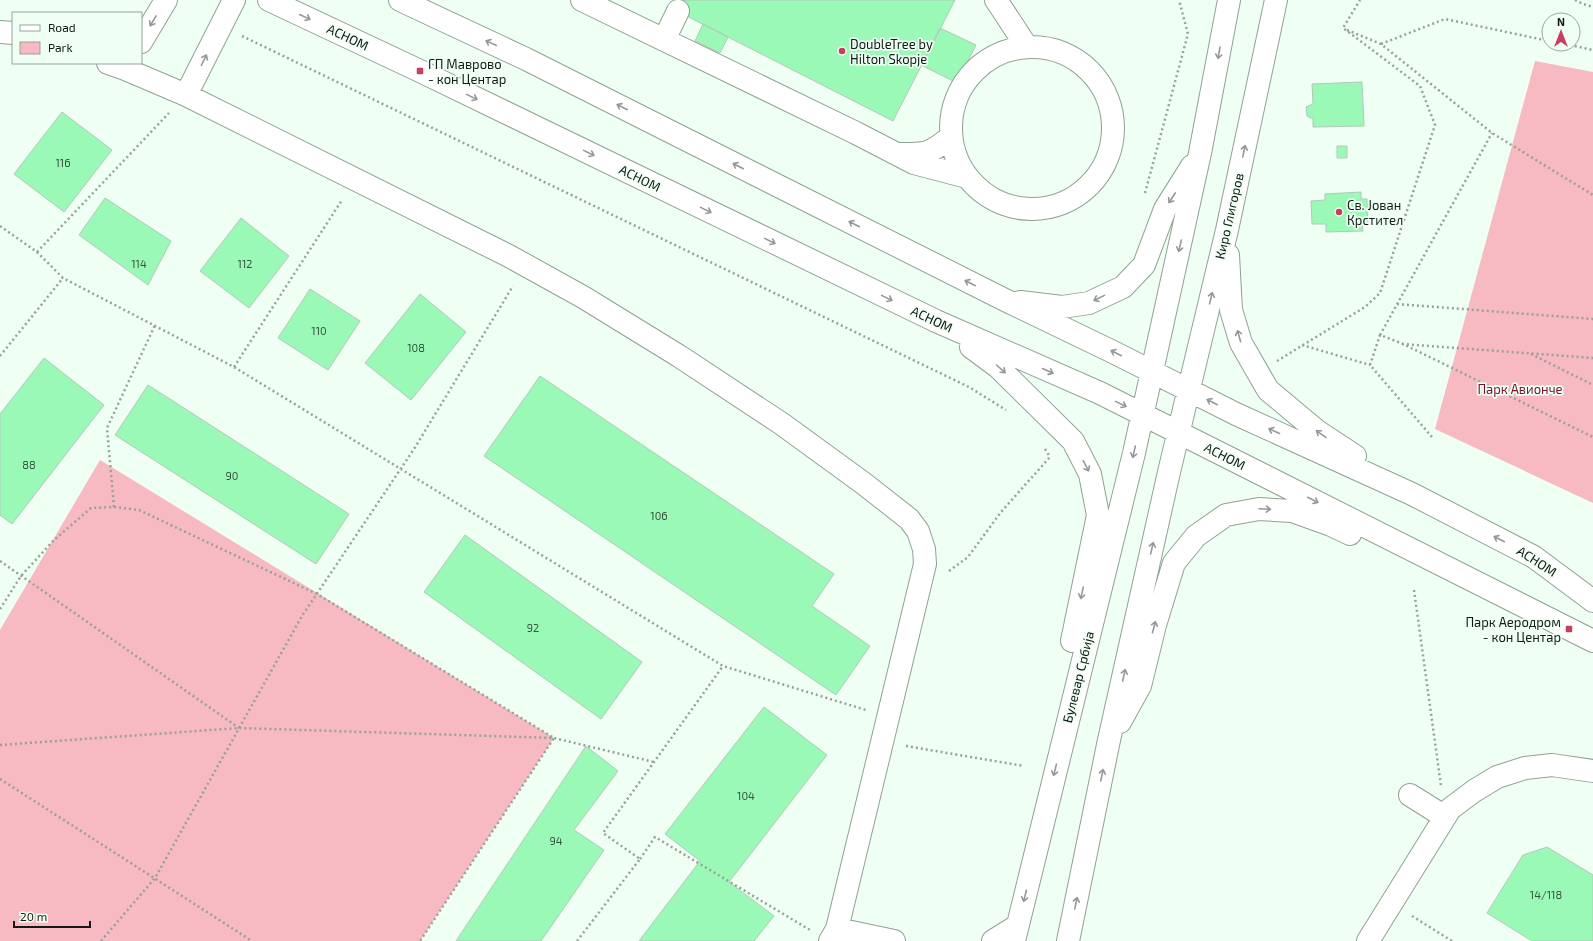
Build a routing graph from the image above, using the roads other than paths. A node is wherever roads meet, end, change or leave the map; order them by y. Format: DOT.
graph roads {
  1 [pos="166,0"];
  2 [pos="234,0"];
  3 [pos="269,0"];
  4 [pos="400,0"];
  5 [pos="582,0"];
  6 [pos="996,0"];
  7 [pos="1276,0"];
  8 [pos="1228,8"];
  9 [pos="678,11"];
  10 [pos="0,32"];
  11 [pos="12,33"];
  12 [pos="142,40"];
  13 [pos="664,40"];
  14 [pos="1027,47"];
  15 [pos="120,65"];
  16 [pos="186,95"];
  17 [pos="951,137"];
  18 [pos="897,154"];
  19 [pos="1200,154"];
  20 [pos="967,177"];
  21 [pos="1227,230"];
  22 [pos="1005,300"];
  23 [pos="936,321"];
  24 [pos="1151,371"];
  25 [pos="1189,390"];
  26 [pos="1142,414"];
  27 [pos="1179,432"];
  28 [pos="1412,494"];
  29 [pos="1497,594"];
  30 [pos="1593,601"];
  31 [pos="1593,641"];
  32 [pos="1064,732"];
  33 [pos="1109,740"];
  34 [pos="1593,771"];
  35 [pos="1410,795"];
  36 [pos="1445,817"];
  37 [pos="1016,933"];
  38 [pos="827,934"];
  39 [pos="894,941"];
  40 [pos="993,941"];
  41 [pos="1068,941"];
  42 [pos="1368,941"];
  1 -- 12 [label="street, one-way"];
  16 -- 2 [label="street, one-way"];
  3 -- 23 [label="street, АСНОМ, one-way"];
  22 -- 4 [label="street, АСНОМ, one-way"];
  5 -- 13 [label="street"];
  6 -- 14 [label="street"];
  21 -- 7 [label="street, Киро Глигоров, one-way"];
  8 -- 19 [label="street, one-way"];
  9 -- 13 [label="street"];
  10 -- 11 [label="street"];
  13 -- 18 [label="street"];
  14 -- 17 [label="street"];
  14 -- 20 [label="street"];
  15 -- 16 [label="street"];
  16 -- 38 [label="street"];
  17 -- 18 [label="street"];
  17 -- 20 [label="street"];
  18 -- 20 [label="street"];
  19 -- 22 [label="street, one-way"];
  19 -- 24 [label="street, one-way"];
  25 -- 21 [label="street, Киро Глигоров, one-way"];
  28 -- 21 [label="street, one-way"];
  24 -- 22 [label="street, АСНОМ, one-way"];
  23 -- 26 [label="street, АСНОМ, one-way"];
  23 -- 32 [label="street, one-way"];
  24 -- 25 [label="street, АСНОМ"];
  24 -- 26 [label="street"];
  25 -- 27 [label="street, Киро Глигоров"];
  28 -- 25 [label="street, АСНОМ, one-way"];
  26 -- 27 [label="street, АСНОМ"];
  26 -- 32 [label="street, Булевар Србија, one-way"];
  27 -- 29 [label="street, АСНОМ, one-way"];
  33 -- 27 [label="street, one-way"];
  30 -- 28 [label="street, АСНОМ, one-way"];
  29 -- 31 [label="street, АСНОМ"];
  33 -- 29 [label="street, one-way"];
  32 -- 37 [label="street, Булевар Србија, one-way"];
  41 -- 33 [label="street, one-way"];
  34 -- 36 [label="street"];
  35 -- 36 [label="street"];
  36 -- 42 [label="street"];
  37 -- 40 [label="street"];
  38 -- 39 [label="street"];
}
